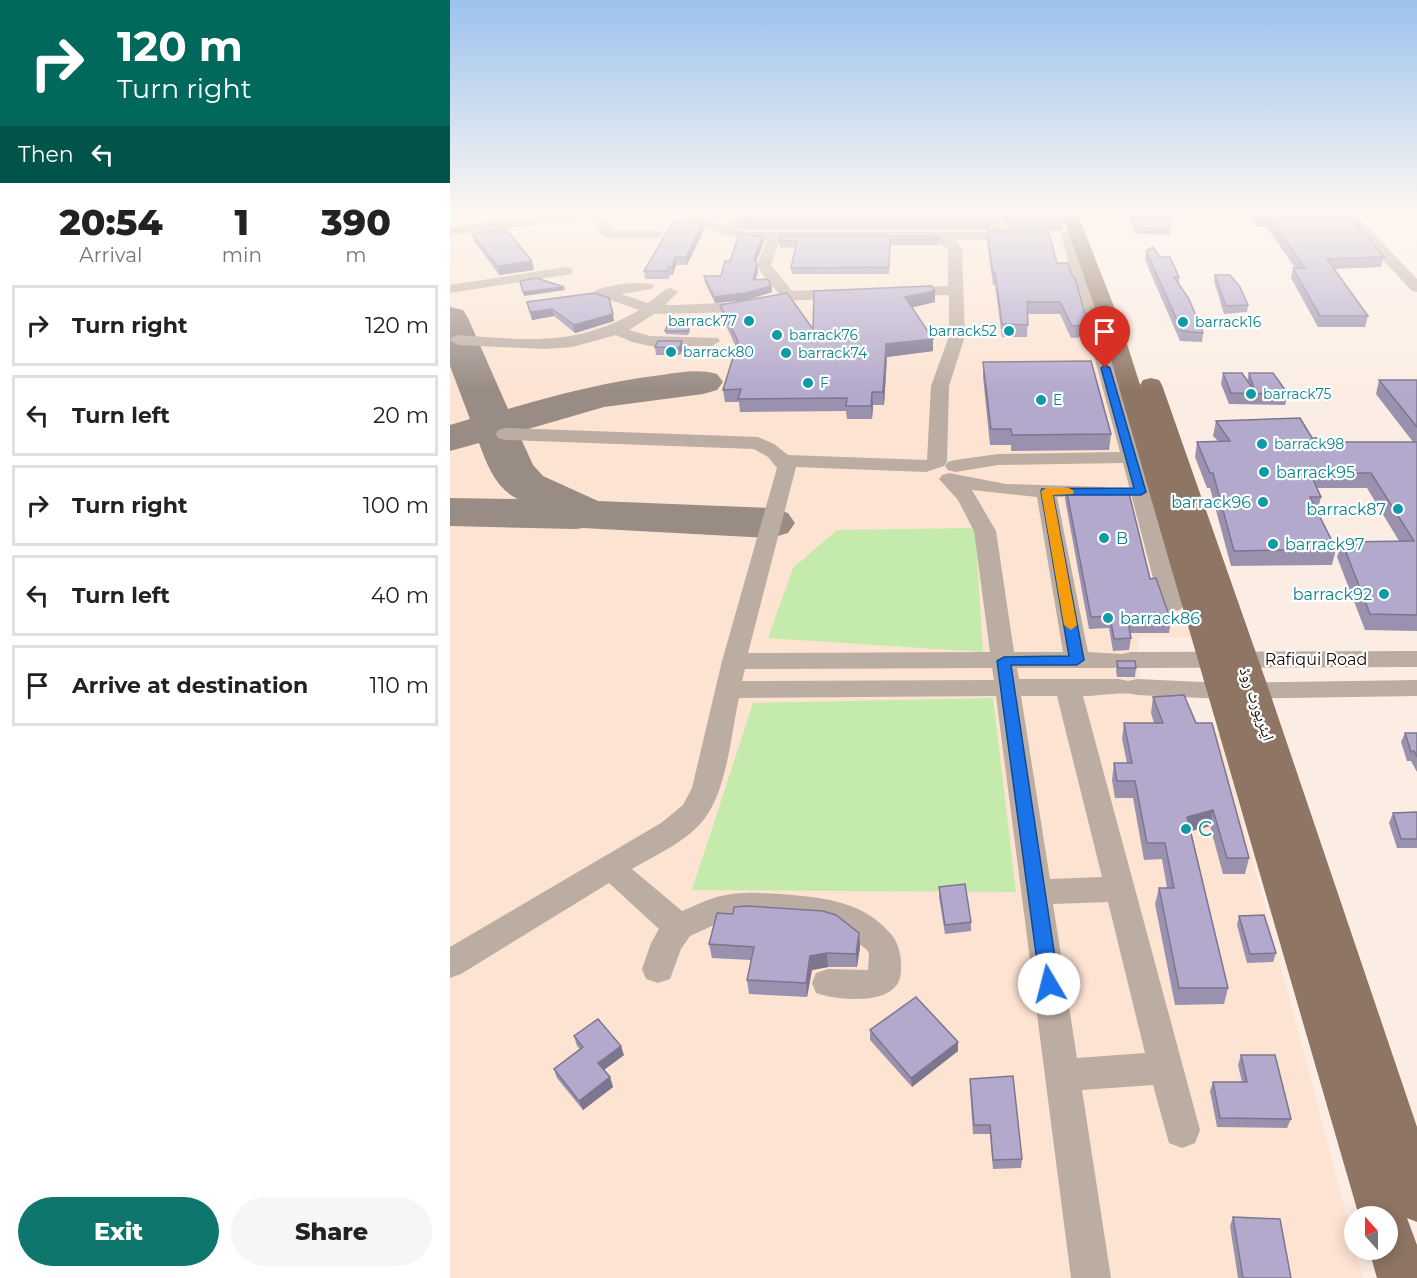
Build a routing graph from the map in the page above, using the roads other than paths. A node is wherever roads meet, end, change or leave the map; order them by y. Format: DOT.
graph roads {
  1 [pos="562,272"];
  2 [pos="766,272"];
  3 [pos="956,272"];
  4 [pos="1082,272"];
  5 [pos="1089,272"];
  6 [pos="1112,272"];
  7 [pos="1402,272"];
  8 [pos="647,285"];
  9 [pos="1417,288"];
  10 [pos="450,289"];
  11 [pos="957,290"];
  12 [pos="671,292"];
  13 [pos="882,293"];
  14 [pos="860,294"];
  15 [pos="788,296"];
  16 [pos="929,302"];
  17 [pos="653,309"];
  18 [pos="957,315"];
  19 [pos="619,330"];
  20 [pos="458,340"];
  21 [pos="712,340"];
  22 [pos="505,434"];
  23 [pos="1130,458"];
  24 [pos="785,468"];
  25 [pos="938,470"];
  26 [pos="1046,491"];
  27 [pos="1141,492"];
  28 [pos="1172,605"];
  29 [pos="1228,659"];
  30 [pos="1417,659"];
  31 [pos="734,661"];
  32 [pos="1072,674"];
  33 [pos="1006,675"];
  34 [pos="1417,688"];
  35 [pos="728,690"];
  36 [pos="1239,691"];
  37 [pos="610,867"];
  38 [pos="1120,889"];
  39 [pos="1037,892"];
  40 [pos="679,927"];
  41 [pos="450,964"];
  42 [pos="658,969"];
  43 [pos="828,982"];
  44 [pos="1166,1068"];
  45 [pos="1062,1075"];
  46 [pos="1182,1130"];
  47 [pos="1417,1198"];
  48 [pos="1380,1206"];
  49 [pos="1397,1260"];
  50 [pos="1091,1278"];
  51 [pos="1402,1278"];
  1 -- 10 [label="street"];
  2 -- 15 [label="street"];
  3 -- 11 [label="street"];
  4 -- 23 [label="street"];
  5 -- 29 [label="main road"];
  6 -- 29 [label="main road, ایئرپورٹ روڈ"];
  7 -- 9 [label="street"];
  8 -- 17 [label="street"];
  11 -- 16 [label="street"];
  11 -- 18 [label="street"];
  12 -- 17 [label="street"];
  13 -- 16 [label="street"];
  14 -- 15 [label="street"];
  15 -- 17 [label="street"];
  16 -- 18 [label="street"];
  17 -- 19 [label="street"];
  18 -- 25 [label="street"];
  19 -- 20 [label="street"];
  19 -- 21 [label="street"];
  22 -- 24 [label="street"];
  23 -- 25 [label="street"];
  23 -- 27 [label="street"];
  24 -- 25 [label="street"];
  24 -- 31 [label="street"];
  25 -- 26 [label="street"];
  25 -- 33 [label="street"];
  26 -- 27 [label="street"];
  26 -- 32 [label="street"];
  27 -- 28 [label="street"];
  29 -- 30 [label="street, Rafiqui Road"];
  29 -- 32 [label="street, Rafiqui Road"];
  29 -- 36 [label="main road"];
  31 -- 33 [label="street"];
  31 -- 35 [label="street"];
  32 -- 33 [label="street"];
  32 -- 36 [label="street, Rafiqui Road"];
  32 -- 38 [label="street"];
  33 -- 35 [label="street"];
  33 -- 39 [label="street"];
  34 -- 36 [label="street, Rafiqui Road"];
  35 -- 37 [label="street"];
  36 -- 47 [label="main road, ایئرپورٹ روڈ"];
  36 -- 48 [label="main road"];
  37 -- 40 [label="street"];
  37 -- 41 [label="street"];
  38 -- 39 [label="street"];
  38 -- 44 [label="street"];
  39 -- 45 [label="street"];
  40 -- 42 [label="street"];
  40 -- 43 [label="street"];
  44 -- 45 [label="street"];
  44 -- 46 [label="street"];
  45 -- 50 [label="street"];
  49 -- 51 [label="main road"];
}
